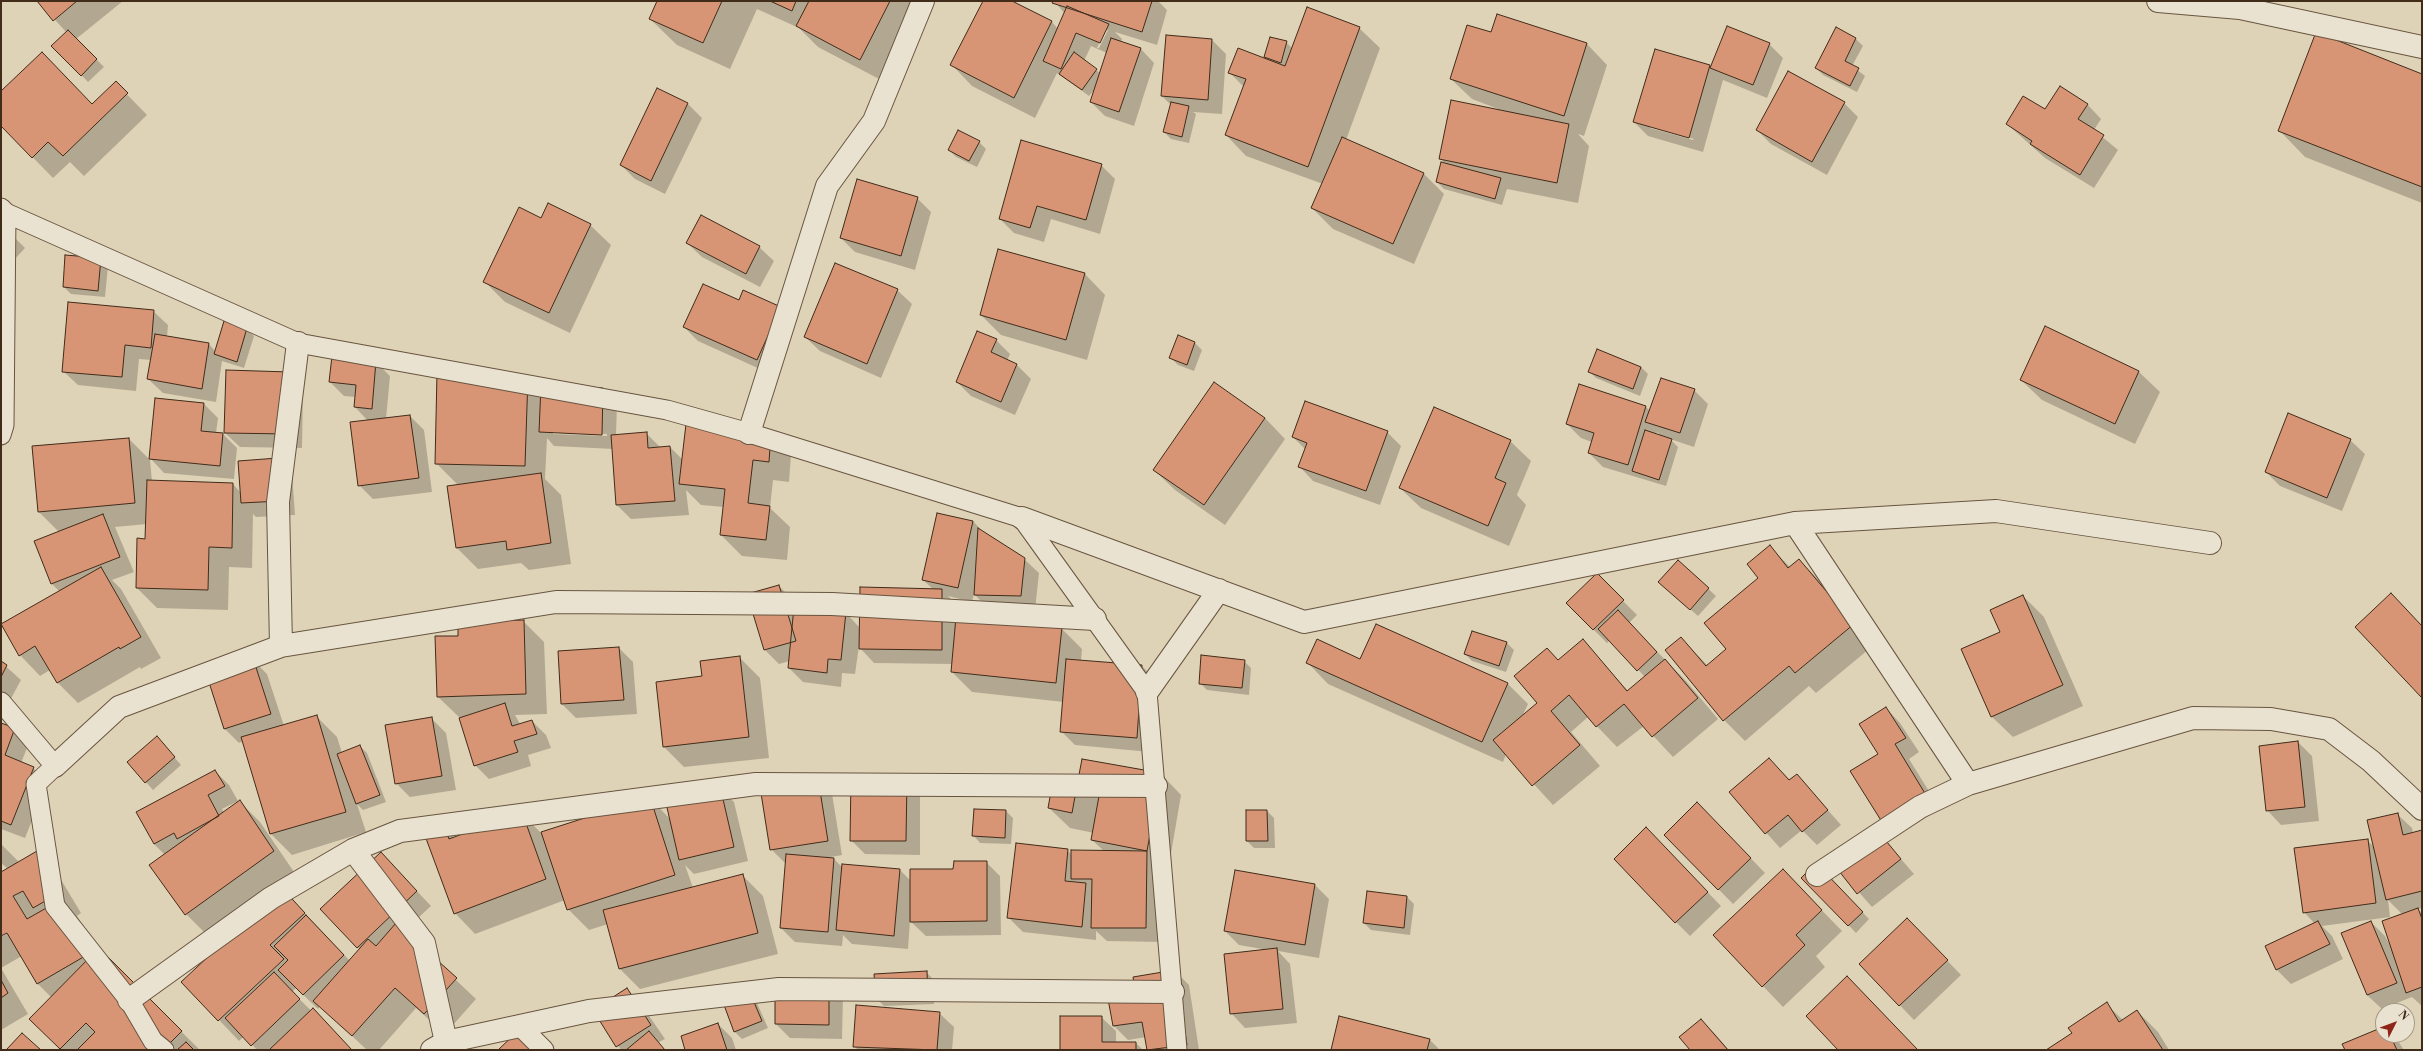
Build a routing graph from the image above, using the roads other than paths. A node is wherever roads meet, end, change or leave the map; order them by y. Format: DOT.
graph roads {
  1 [pos="923,1"];
  2 [pos="2158,1"];
  3 [pos="2422,48"];
  4 [pos="4,210"];
  5 [pos="298,343"];
  6 [pos="749,432"];
  7 [pos="1,436"];
  8 [pos="1022,518"];
  9 [pos="1795,523"];
  10 [pos="2210,543"];
  11 [pos="1219,590"];
  12 [pos="1095,619"];
  13 [pos="281,646"];
  14 [pos="1147,692"];
  15 [pos="1,702"];
  16 [pos="55,766"];
  17 [pos="1968,784"];
  18 [pos="1156,786"];
  19 [pos="2422,809"];
  20 [pos="353,850"];
  21 [pos="1818,875"];
  22 [pos="1172,992"];
  23 [pos="129,1000"];
  24 [pos="520,1026"];
  25 [pos="439,1046"];
  26 [pos="164,1050"];
  27 [pos="544,1050"];
  28 [pos="1177,1050"];
  1 -- 6 [label="street"];
  2 -- 3 [label="street"];
  4 -- 5 [label="lane"];
  4 -- 7 [label="lane"];
  5 -- 6 [label="lane"];
  5 -- 13 [label="street"];
  6 -- 8 [label="lane"];
  8 -- 11 [label="street"];
  8 -- 12 [label="lane"];
  9 -- 10 [label="street"];
  9 -- 11 [label="street"];
  9 -- 17 [label="street"];
  11 -- 14 [label="street"];
  12 -- 13 [label="street"];
  12 -- 14 [label="lane"];
  13 -- 16 [label="street"];
  14 -- 18 [label="lane"];
  15 -- 16 [label="lane"];
  16 -- 23 [label="lane"];
  17 -- 19 [label="street"];
  17 -- 21 [label="street"];
  18 -- 20 [label="street"];
  18 -- 22 [label="lane"];
  20 -- 23 [label="street"];
  20 -- 25 [label="street"];
  22 -- 24 [label="street"];
  22 -- 28 [label="lane"];
  23 -- 26 [label="lane"];
  24 -- 25 [label="street"];
  24 -- 27 [label="lane"];
}
